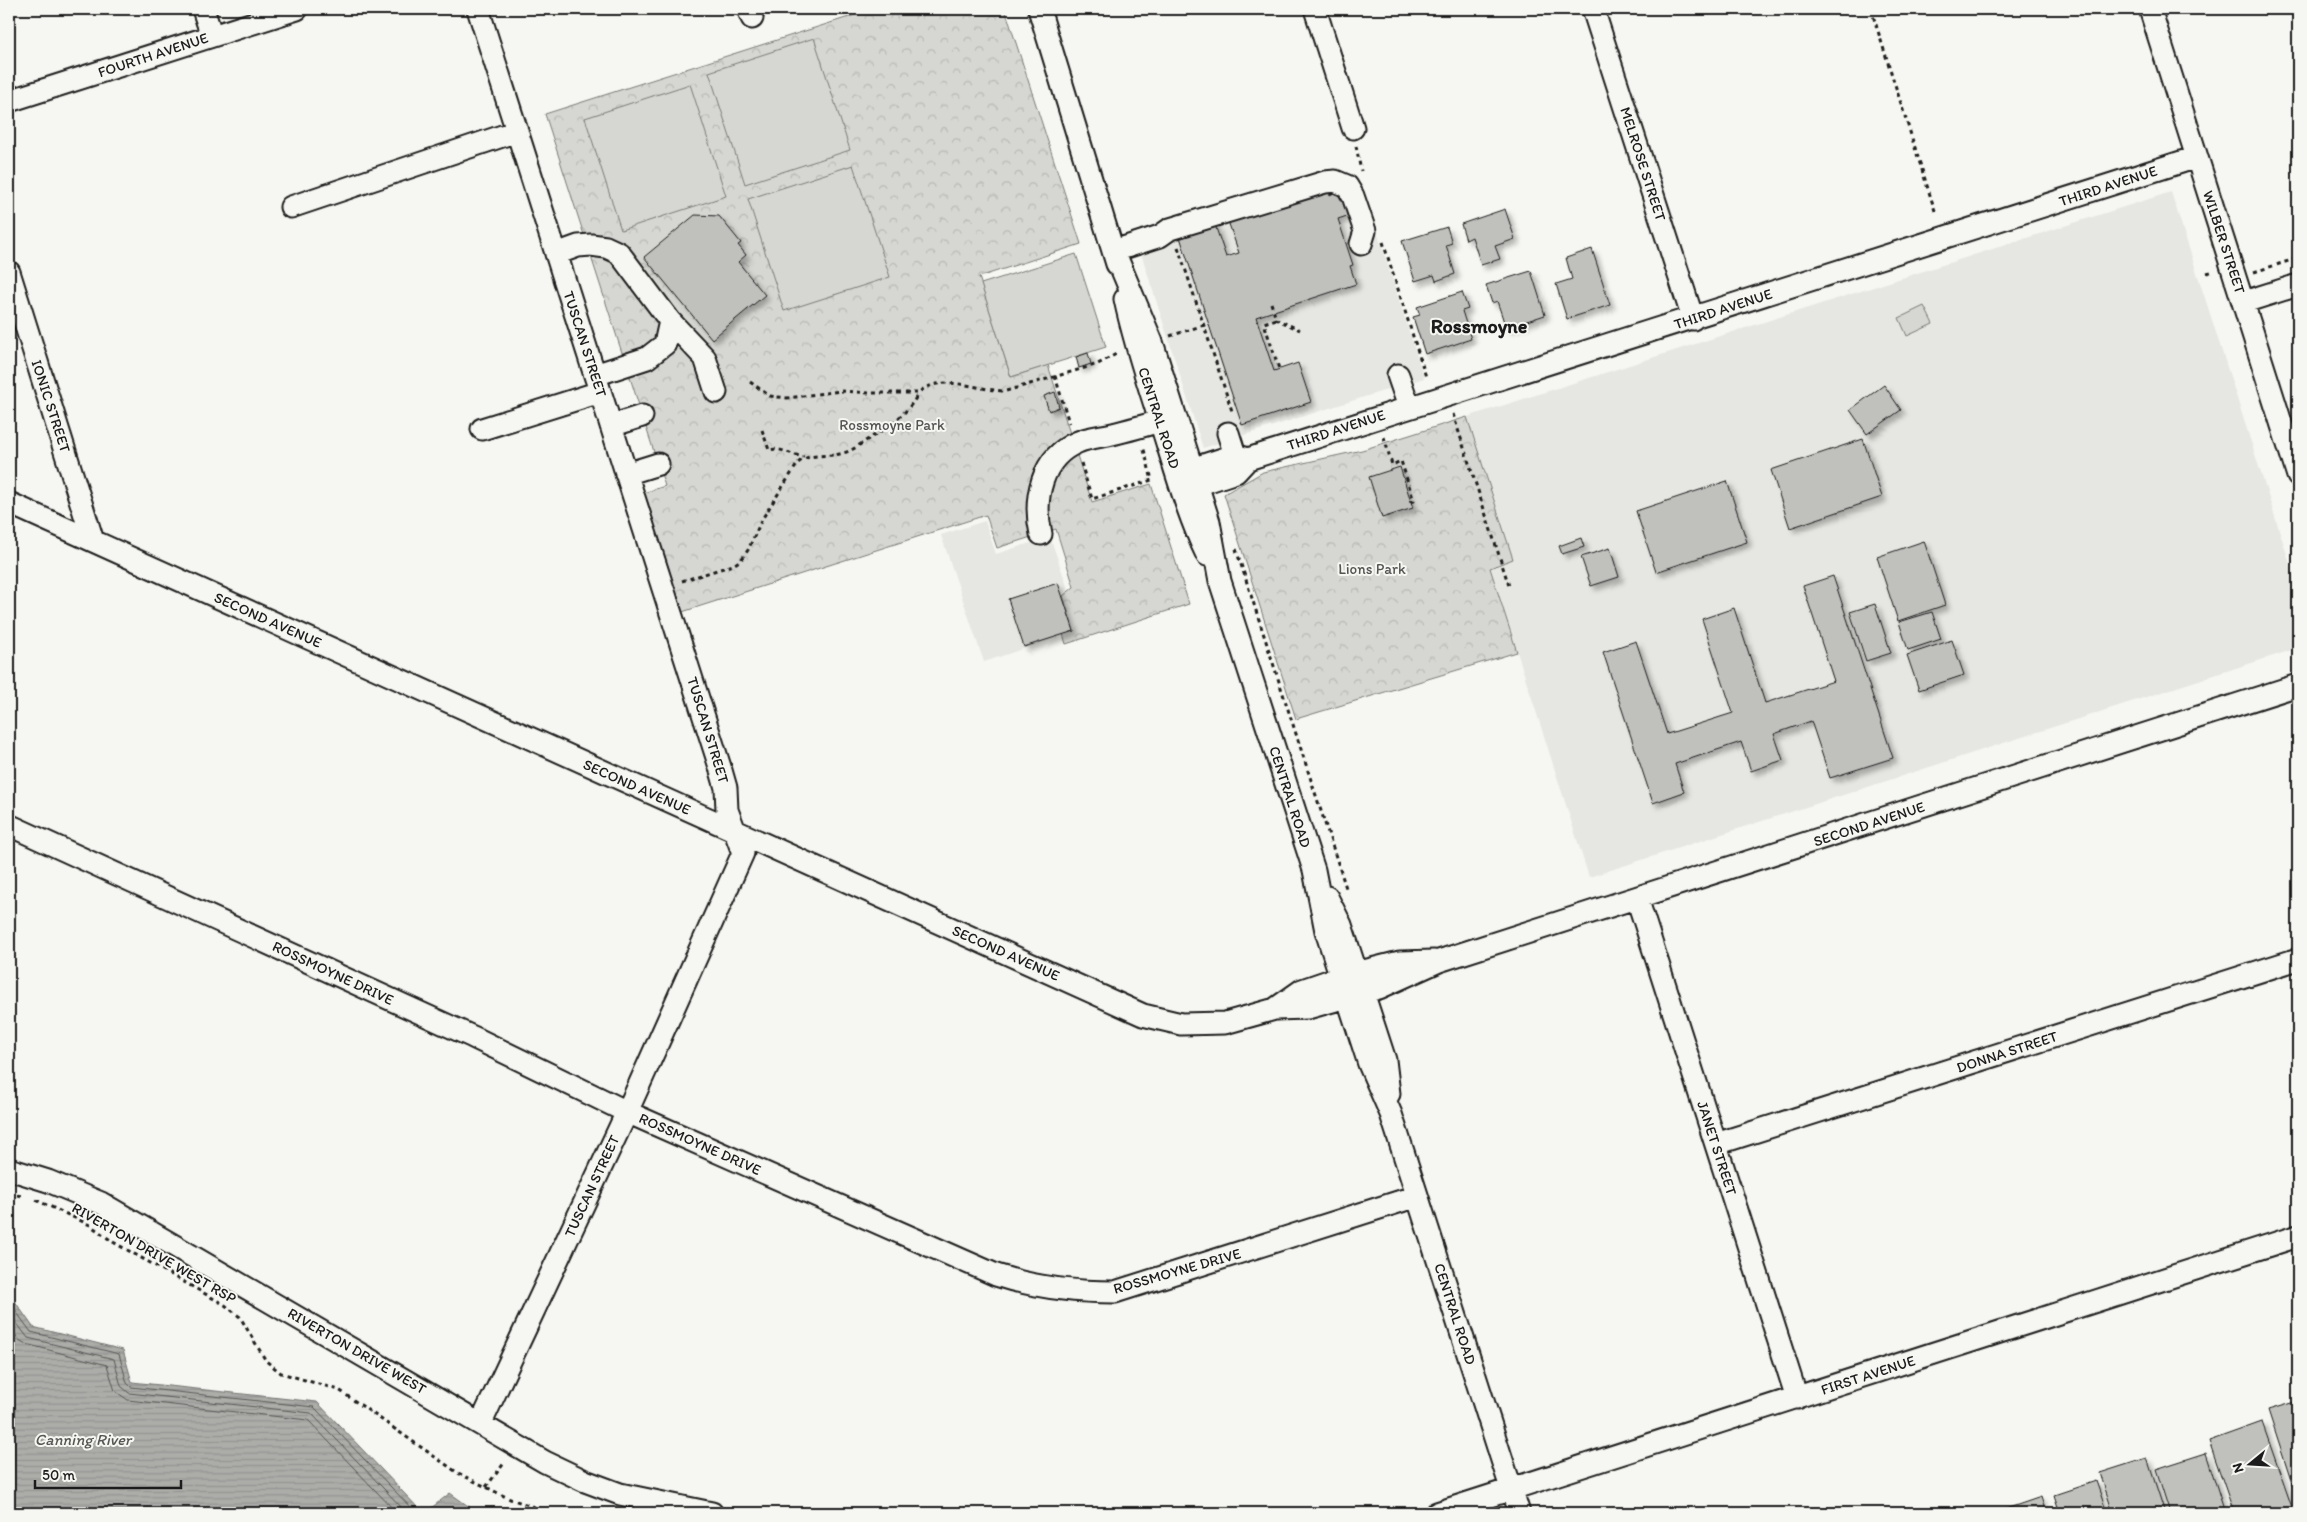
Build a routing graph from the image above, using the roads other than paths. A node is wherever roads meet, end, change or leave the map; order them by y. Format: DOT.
graph roads {
  1 [pos="203,9"];
  2 [pos="297,9"];
  3 [pos="478,9"];
  4 [pos="1039,9"];
  5 [pos="1315,9"];
  6 [pos="1593,9"];
  7 [pos="2150,9"];
  8 [pos="212,36"];
  9 [pos="9,101"];
  10 [pos="1353,128"];
  11 [pos="517,131"];
  12 [pos="2197,157"];
  13 [pos="292,207"];
  14 [pos="1361,244"];
  15 [pos="1114,251"];
  16 [pos="556,254"];
  17 [pos="9,272"];
  18 [pos="2298,285"];
  19 [pos="2244,302"];
  20 [pos="1694,319"];
  21 [pos="670,321"];
  22 [pos="1398,375"];
  23 [pos="598,383"];
  24 [pos="716,392"];
  25 [pos="1409,407"];
  26 [pos="642,416"];
  27 [pos="1160,421"];
  28 [pos="611,426"];
  29 [pos="1232,428"];
  30 [pos="482,429"];
  31 [pos="1241,457"];
  32 [pos="658,464"];
  33 [pos="626,474"];
  34 [pos="2298,476"];
  35 [pos="1187,479"];
  36 [pos="9,503"];
  37 [pos="1041,534"];
  38 [pos="93,541"];
  39 [pos="2298,685"];
  40 [pos="9,826"];
  41 [pos="734,831"];
  42 [pos="1637,898"];
  43 [pos="2298,959"];
  44 [pos="1351,985"];
  45 [pos="627,1112"];
  46 [pos="1716,1144"];
  47 [pos="9,1169"];
  48 [pos="1417,1196"];
  49 [pos="2298,1236"];
  50 [pos="1797,1398"];
  51 [pos="480,1423"];
  52 [pos="1512,1490"];
  53 [pos="712,1513"];
  54 [pos="1437,1513"];
  55 [pos="1519,1513"];
  1 -- 8 [label="street"];
  2 -- 8 [label="street, FOURTH AVENUE"];
  3 -- 11 [label="street, TUSCAN STREET"];
  4 -- 15 [label="street, CENTRAL ROAD"];
  5 -- 10 [label="street"];
  6 -- 20 [label="street, MELROSE STREET"];
  7 -- 12 [label="street, WILBER STREET"];
  8 -- 9 [label="street, FOURTH AVENUE"];
  11 -- 13 [label="street"];
  11 -- 16 [label="street, TUSCAN STREET"];
  12 -- 19 [label="street, WILBER STREET"];
  12 -- 20 [label="street, THIRD AVENUE"];
  14 -- 15 [label="street"];
  15 -- 27 [label="street, CENTRAL ROAD"];
  15 -- 35 [label="street, CENTRAL ROAD"];
  16 -- 21 [label="street"];
  16 -- 23 [label="street, TUSCAN STREET"];
  17 -- 38 [label="street, IONIC STREET"];
  18 -- 19 [label="street"];
  19 -- 34 [label="street, WILBER STREET"];
  20 -- 25 [label="street, THIRD AVENUE"];
  21 -- 23 [label="street"];
  21 -- 24 [label="street"];
  22 -- 25 [label="street"];
  23 -- 28 [label="street, TUSCAN STREET"];
  23 -- 30 [label="street"];
  25 -- 31 [label="street, THIRD AVENUE"];
  26 -- 28 [label="street"];
  27 -- 35 [label="street, CENTRAL ROAD"];
  27 -- 37 [label="street"];
  28 -- 33 [label="street, TUSCAN STREET"];
  29 -- 31 [label="street"];
  31 -- 35 [label="street, THIRD AVENUE"];
  32 -- 33 [label="street"];
  33 -- 41 [label="street, TUSCAN STREET"];
  35 -- 44 [label="street, CENTRAL ROAD"];
  36 -- 38 [label="street, SECOND AVENUE"];
  38 -- 41 [label="street, SECOND AVENUE"];
  39 -- 42 [label="street, SECOND AVENUE"];
  40 -- 45 [label="street, ROSSMOYNE DRIVE"];
  41 -- 44 [label="street, SECOND AVENUE"];
  41 -- 45 [label="street, TUSCAN STREET"];
  42 -- 44 [label="street, SECOND AVENUE"];
  42 -- 46 [label="street, JANET STREET"];
  43 -- 46 [label="street, DONNA STREET"];
  44 -- 48 [label="street, CENTRAL ROAD"];
  45 -- 48 [label="street, ROSSMOYNE DRIVE"];
  45 -- 51 [label="street, TUSCAN STREET"];
  46 -- 50 [label="street, JANET STREET"];
  47 -- 51 [label="street, RIVERTON DRIVE WEST"];
  48 -- 52 [label="street, CENTRAL ROAD"];
  49 -- 50 [label="street, FIRST AVENUE"];
  50 -- 52 [label="street, FIRST AVENUE"];
  51 -- 53 [label="street, RIVERTON DRIVE WEST"];
  52 -- 54 [label="street, FIRST AVENUE"];
  52 -- 55 [label="street, CENTRAL ROAD"];
}
